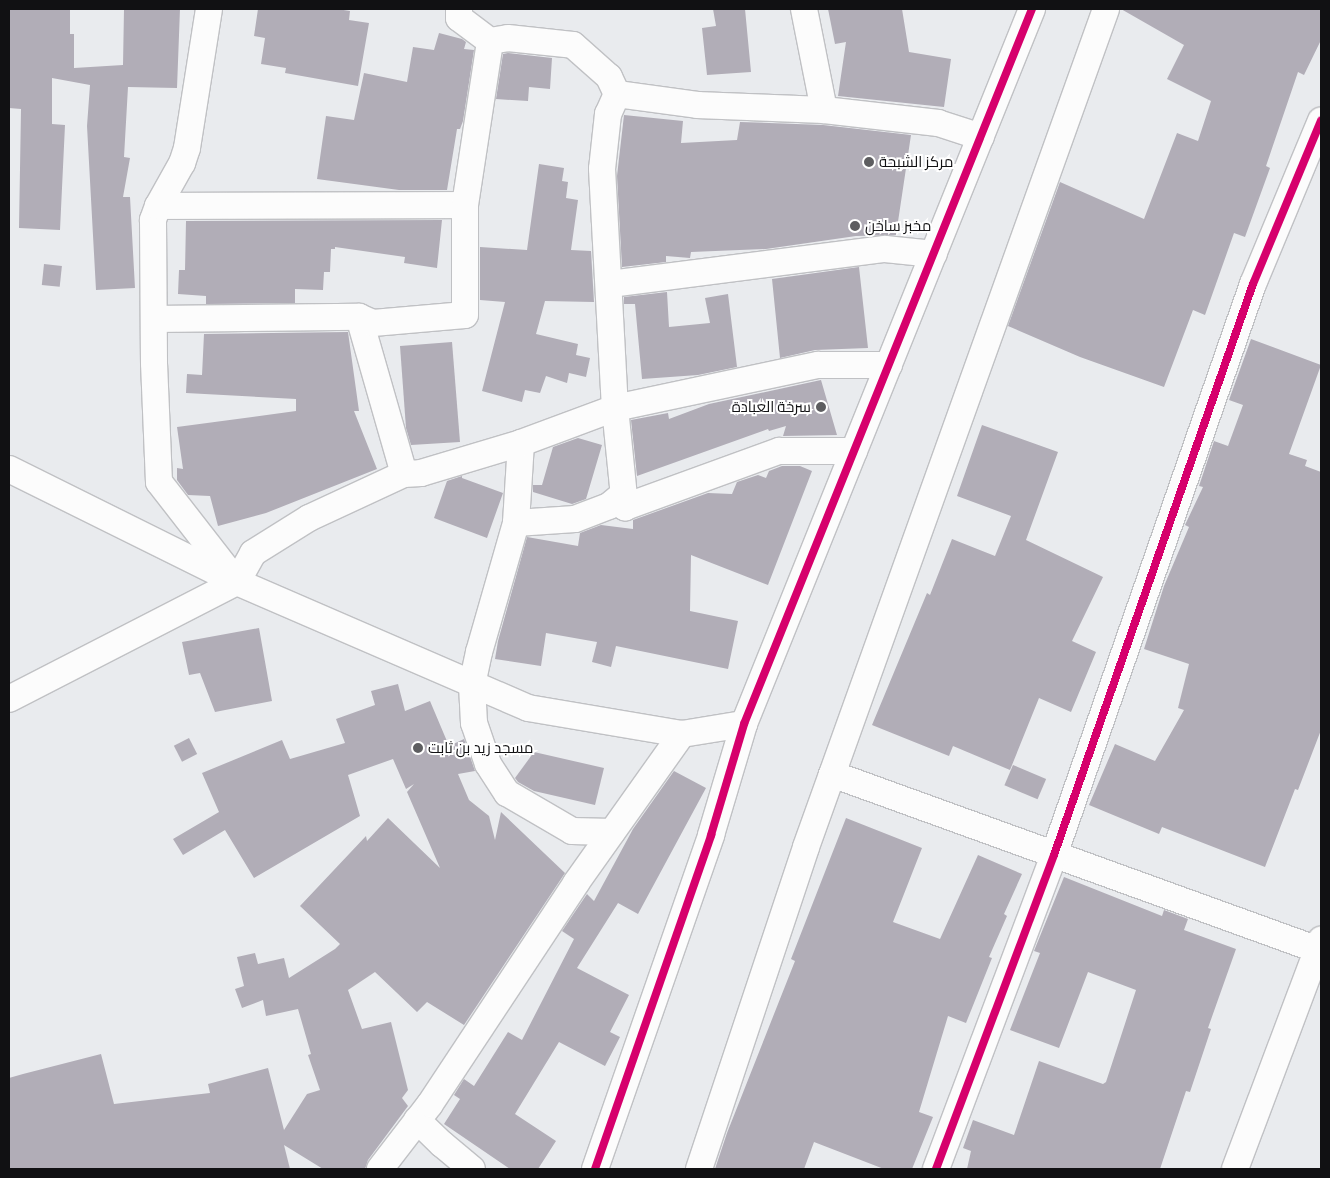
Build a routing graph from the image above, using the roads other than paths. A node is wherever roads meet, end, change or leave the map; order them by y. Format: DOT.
graph roads {
  1 [pos="209,9"];
  2 [pos="459,9"];
  3 [pos="804,9"];
  4 [pos="1032,9"];
  5 [pos="1106,9"];
  6 [pos="490,41"];
  7 [pos="617,94"];
  8 [pos="824,110"];
  9 [pos="1321,121"];
  10 [pos="981,137"];
  11 [pos="465,205"];
  12 [pos="158,206"];
  13 [pos="934,254"];
  14 [pos="610,284"];
  15 [pos="359,317"];
  16 [pos="154,319"];
  17 [pos="889,366"];
  18 [pos="615,408"];
  19 [pos="521,443"];
  20 [pos="854,452"];
  21 [pos="9,469"];
  22 [pos="404,474"];
  23 [pos="625,507"];
  24 [pos="516,523"];
  25 [pos="237,582"];
  26 [pos="472,685"];
  27 [pos="9,699"];
  28 [pos="744,724"];
  29 [pos="682,734"];
  30 [pos="832,774"];
  31 [pos="612,832"];
  32 [pos="1054,855"];
  33 [pos="1320,948"];
  34 [pos="1310,1000"];
  35 [pos="417,1120"];
  36 [pos="380,1169"];
  37 [pos="472,1169"];
  38 [pos="595,1169"];
  39 [pos="699,1169"];
  40 [pos="936,1169"];
  41 [pos="1235,1169"];
  1 -- 12 [label="street"];
  2 -- 6 [label="street"];
  3 -- 8 [label="street"];
  4 -- 10 [label="street"];
  5 -- 30 [label="street"];
  6 -- 7 [label="street"];
  6 -- 11 [label="street"];
  7 -- 8 [label="street"];
  7 -- 14 [label="street"];
  8 -- 10 [label="street"];
  9 -- 32 [label="street"];
  10 -- 13 [label="street"];
  11 -- 12 [label="street"];
  11 -- 15 [label="street"];
  12 -- 16 [label="street"];
  13 -- 14 [label="street"];
  13 -- 17 [label="street"];
  14 -- 18 [label="street"];
  15 -- 16 [label="street"];
  15 -- 22 [label="street"];
  16 -- 25 [label="street"];
  17 -- 18 [label="street"];
  17 -- 20 [label="street"];
  18 -- 19 [label="street"];
  18 -- 23 [label="street"];
  19 -- 22 [label="street"];
  19 -- 24 [label="street"];
  20 -- 23 [label="street"];
  20 -- 28 [label="street"];
  21 -- 25 [label="street"];
  22 -- 25 [label="street"];
  23 -- 24 [label="street"];
  24 -- 26 [label="street"];
  25 -- 26 [label="street"];
  25 -- 27 [label="street"];
  26 -- 29 [label="street"];
  26 -- 31 [label="street"];
  28 -- 29 [label="street"];
  28 -- 38 [label="street"];
  29 -- 31 [label="street"];
  30 -- 32 [label="street"];
  30 -- 39 [label="street"];
  31 -- 35 [label="street"];
  32 -- 33 [label="street"];
  32 -- 40 [label="street"];
  33 -- 34 [label="street"];
  34 -- 41 [label="street"];
  35 -- 36 [label="street"];
  35 -- 37 [label="street"];
}
